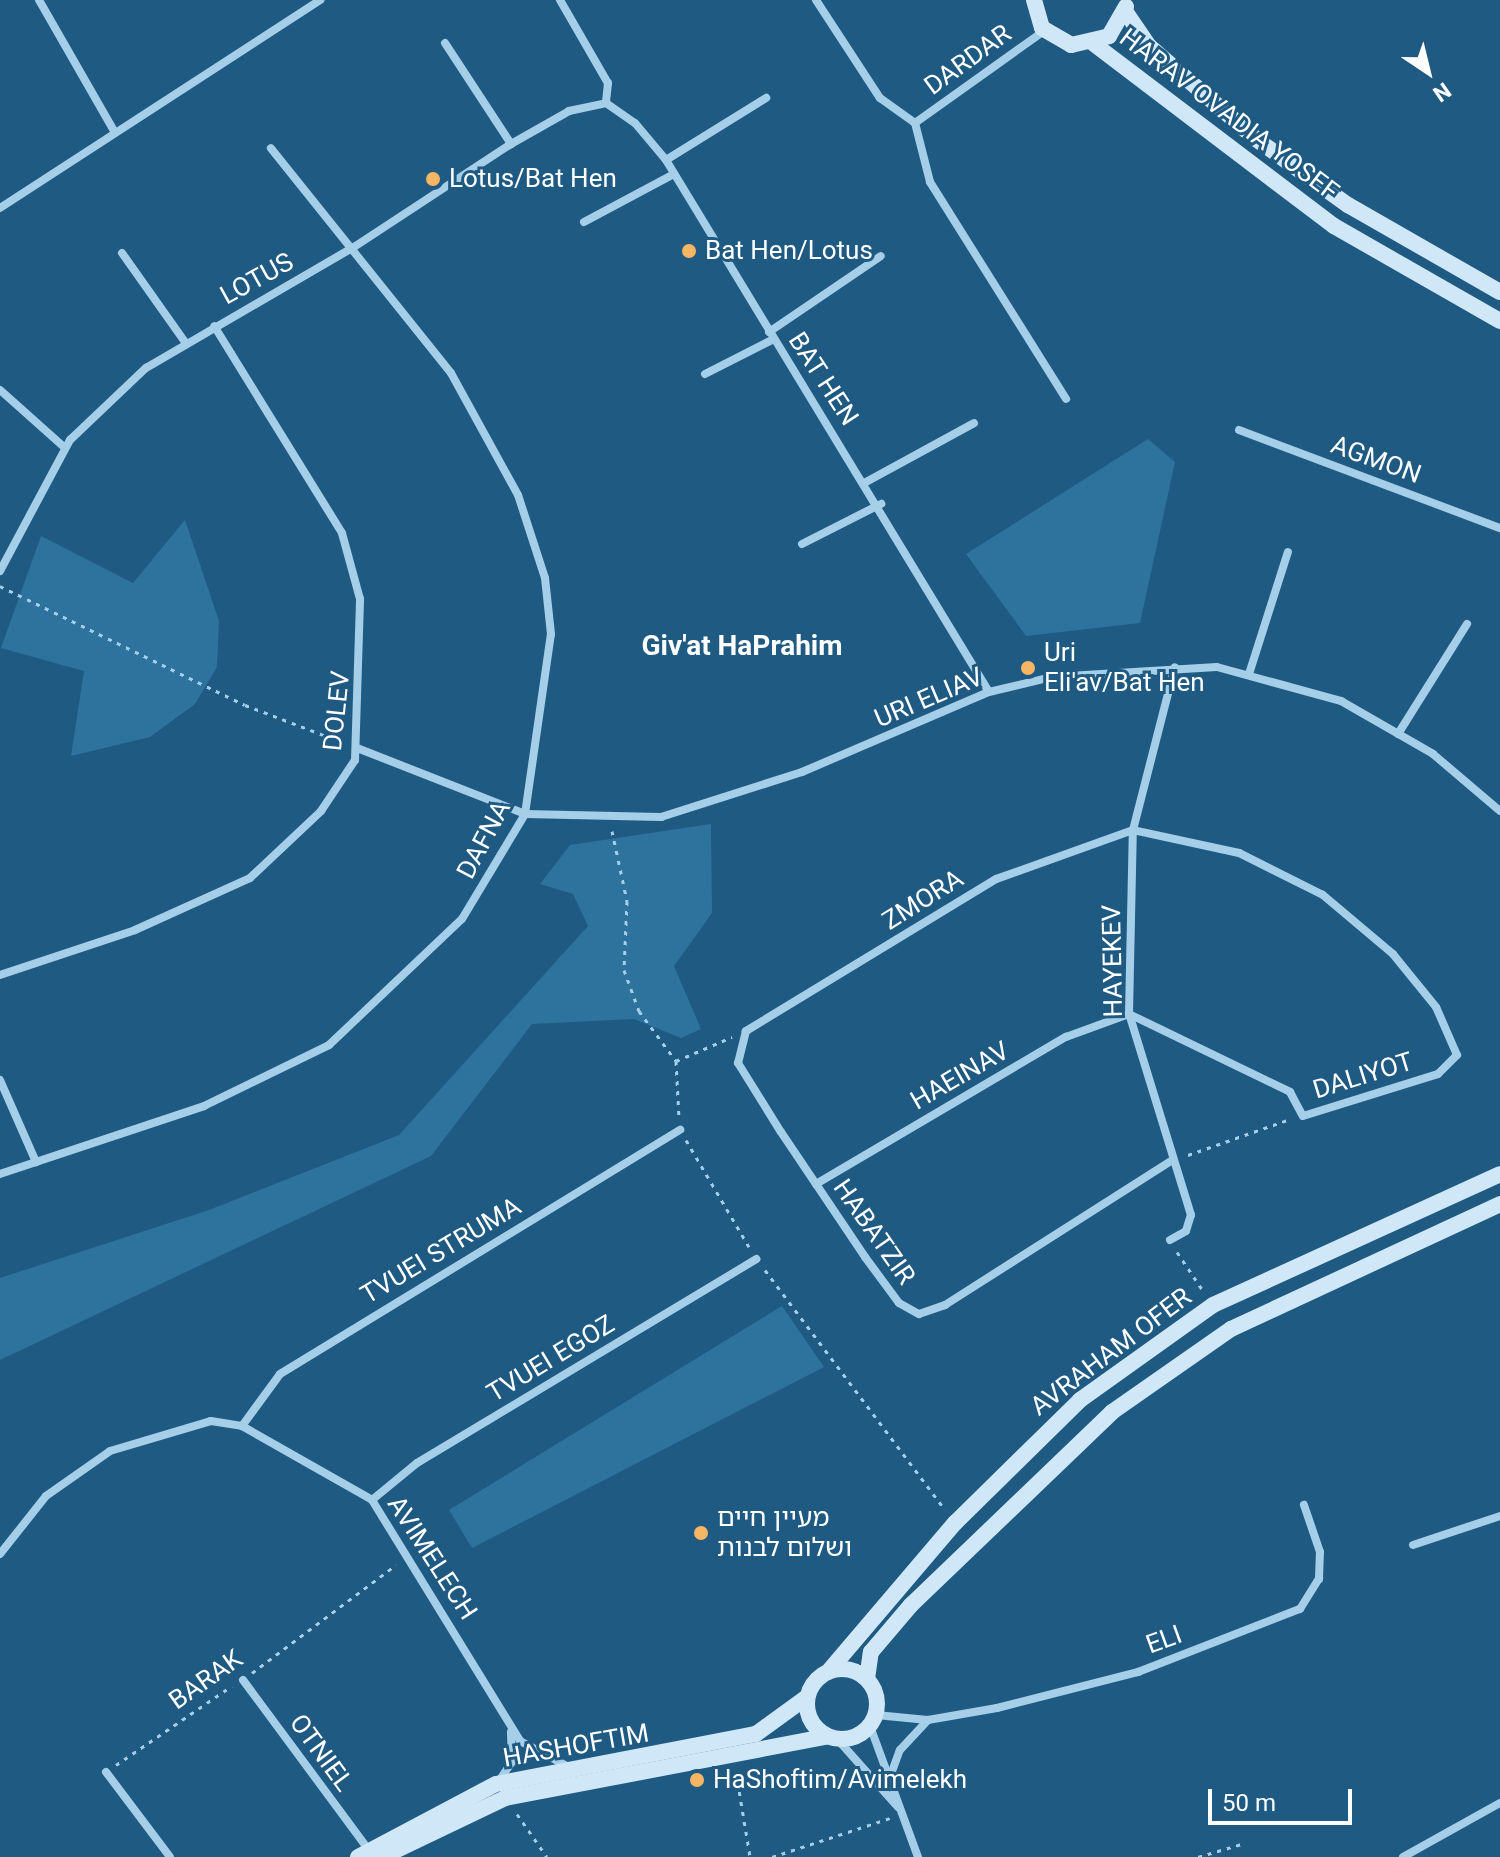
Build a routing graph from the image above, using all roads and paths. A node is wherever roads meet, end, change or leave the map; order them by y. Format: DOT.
graph roads {
  1 [pos="39,0"];
  2 [pos="320,0"];
  3 [pos="560,0"];
  4 [pos="816,0"];
  5 [pos="1034,0"];
  6 [pos="1126,5"];
  7 [pos="1045,30"];
  8 [pos="445,43"];
  9 [pos="1094,44"];
  10 [pos="766,98"];
  11 [pos="606,103"];
  12 [pos="915,123"];
  13 [pos="113,129"];
  14 [pos="511,144"];
  15 [pos="271,148"];
  16 [pos="666,160"];
  17 [pos="674,174"];
  18 [pos="0,208"];
  19 [pos="584,222"];
  20 [pos="354,247"];
  21 [pos="122,253"];
  22 [pos="881,256"];
  23 [pos="1500,292"];
  24 [pos="1500,321"];
  25 [pos="214,326"];
  26 [pos="771,336"];
  27 [pos="185,342"];
  28 [pos="705,374"];
  29 [pos="0,390"];
  30 [pos="1066,399"];
  31 [pos="974,423"];
  32 [pos="1239,430"];
  33 [pos="65,448"];
  34 [pos="866,482"];
  35 [pos="881,504"];
  36 [pos="1500,528"];
  37 [pos="802,544"];
  38 [pos="1288,552"];
  39 [pos="0,571"];
  40 [pos="0,586"];
  41 [pos="1467,624"];
  42 [pos="1175,667"];
  43 [pos="1249,674"];
  44 [pos="989,692"];
  45 [pos="1398,734"];
  46 [pos="357,748"];
  47 [pos="1500,811"];
  48 [pos="525,814"];
  49 [pos="609,816"];
  50 [pos="1133,830"];
  51 [pos="0,975"];
  52 [pos="1129,1014"];
  53 [pos="746,1031"];
  54 [pos="676,1061"];
  55 [pos="0,1080"];
  56 [pos="1303,1116"];
  57 [pos="680,1130"];
  58 [pos="1173,1160"];
  59 [pos="36,1162"];
  60 [pos="0,1174"];
  61 [pos="1500,1174"];
  62 [pos="816,1184"];
  63 [pos="1500,1204"];
  64 [pos="1170,1240"];
  65 [pos="756,1259"];
  66 [pos="1213,1305"];
  67 [pos="242,1426"];
  68 [pos="372,1500"];
  69 [pos="1304,1505"];
  70 [pos="1500,1516"];
  71 [pos="955,1523"];
  72 [pos="1413,1545"];
  73 [pos="0,1554"];
  74 [pos="411,1554"];
  75 [pos="828,1672"];
  76 [pos="867,1679"];
  77 [pos="243,1680"];
  78 [pos="807,1697"];
  79 [pos="873,1720"];
  80 [pos="928,1720"];
  81 [pos="510,1727"];
  82 [pos="832,1738"];
  83 [pos="737,1757"];
  84 [pos="578,1766"];
  85 [pos="106,1772"];
  86 [pos="890,1778"];
  87 [pos="500,1791"];
  88 [pos="1500,1803"];
  89 [pos="903,1814"];
  90 [pos="1245,1843"];
  91 [pos="369,1854"];
  92 [pos="170,1857"];
  93 [pos="547,1857"];
  94 [pos="750,1857"];
  95 [pos="772,1857"];
  96 [pos="918,1857"];
  97 [pos="1198,1857"];
  98 [pos="1403,1857"];
  1 -- 13 [label="street"];
  2 -- 13 [label="street"];
  3 -- 11 [label="street"];
  4 -- 12 [label="street"];
  5 -- 7 [label="street"];
  6 -- 9 [label="street"];
  6 -- 23 [label="street, HARAV OVADIA YOSEF"];
  7 -- 9 [label="street"];
  7 -- 12 [label="street, DARDAR"];
  8 -- 14 [label="street"];
  9 -- 24 [label="street, HARAV OVADIA YOSEF"];
  10 -- 16 [label="street"];
  11 -- 14 [label="street, LOTUS"];
  11 -- 16 [label="street, BAT HEN"];
  12 -- 30 [label="street"];
  13 -- 18 [label="street"];
  14 -- 20 [label="street, LOTUS"];
  15 -- 20 [label="street, DAFNA"];
  16 -- 17 [label="street, BAT HEN"];
  17 -- 19 [label="street"];
  17 -- 26 [label="street, BAT HEN"];
  20 -- 25 [label="street, LOTUS"];
  20 -- 48 [label="street, DAFNA"];
  21 -- 27 [label="street"];
  22 -- 26 [label="street"];
  25 -- 27 [label="street, LOTUS"];
  25 -- 46 [label="street, DOLEV"];
  26 -- 28 [label="street"];
  26 -- 34 [label="street, BAT HEN"];
  27 -- 33 [label="street, LOTUS"];
  29 -- 33 [label="street"];
  31 -- 34 [label="street"];
  32 -- 36 [label="street, AGMON"];
  33 -- 39 [label="street, LOTUS"];
  34 -- 35 [label="street, BAT HEN"];
  35 -- 37 [label="street"];
  35 -- 44 [label="street, BAT HEN"];
  38 -- 43 [label="street"];
  40 -- 46 [label="path"];
  41 -- 45 [label="street"];
  42 -- 43 [label="street, URI ELIAV"];
  42 -- 44 [label="street, URI ELIAV"];
  42 -- 50 [label="street, HAYEKEV"];
  43 -- 45 [label="street, URI ELIAV"];
  44 -- 49 [label="street, URI ELIAV"];
  45 -- 47 [label="street, URI ELIAV"];
  46 -- 48 [label="street, URI ELIAV"];
  46 -- 51 [label="street, DOLEV"];
  48 -- 49 [label="street, URI ELIAV"];
  48 -- 59 [label="street, DAFNA"];
  49 -- 54 [label="path"];
  50 -- 52 [label="street, HAYEKEV"];
  50 -- 53 [label="street, ZMORA"];
  50 -- 56 [label="street, DALIYOT"];
  52 -- 56 [label="street, DALIYOT"];
  52 -- 58 [label="street, HAYEKEV"];
  52 -- 62 [label="street, HAEINAV"];
  53 -- 54 [label="path"];
  53 -- 62 [label="street, HABATZIR"];
  54 -- 57 [label="path"];
  55 -- 59 [label="street"];
  56 -- 58 [label="path"];
  57 -- 65 [label="path"];
  57 -- 67 [label="street, TVUEI STRUMA"];
  58 -- 62 [label="street, HABATZIR"];
  58 -- 64 [label="street, HAYEKEV"];
  59 -- 60 [label="street, DAFNA"];
  61 -- 66 [label="street, AVRAHAM OFER"];
  63 -- 76 [label="street, AVRAHAM OFER"];
  64 -- 66 [label="path"];
  65 -- 68 [label="street, TVUEI EGOZ"];
  65 -- 71 [label="path"];
  66 -- 71 [label="street, AVRAHAM OFER"];
  67 -- 68 [label="street, AVIMELECH"];
  67 -- 73 [label="street, AVIMELECH"];
  68 -- 74 [label="street, AVIMELECH"];
  69 -- 80 [label="street, ELI"];
  70 -- 72 [label="street"];
  71 -- 75 [label="street, AVRAHAM OFER"];
  74 -- 77 [label="path, BARAK"];
  74 -- 81 [label="street, AVIMELECH"];
  75 -- 76 [label="street"];
  75 -- 78 [label="street"];
  76 -- 79 [label="street"];
  77 -- 85 [label="path, BARAK"];
  77 -- 91 [label="street, OTNIEL"];
  78 -- 82 [label="street"];
  78 -- 84 [label="street, HASHOFTIM"];
  79 -- 80 [label="street, ELI"];
  79 -- 82 [label="street"];
  79 -- 86 [label="street"];
  80 -- 86 [label="street"];
  81 -- 84 [label="street, AVIMELECH"];
  81 -- 87 [label="street"];
  82 -- 83 [label="street, HASHOFTIM"];
  82 -- 89 [label="street"];
  83 -- 87 [label="street, HASHOFTIM"];
  83 -- 94 [label="path"];
  84 -- 87 [label="street, HASHOFTIM"];
  85 -- 92 [label="street"];
  86 -- 89 [label="street"];
  87 -- 91 [label="street, HASHOFTIM"];
  87 -- 93 [label="path"];
  88 -- 98 [label="street"];
  89 -- 95 [label="path"];
  89 -- 96 [label="street"];
  90 -- 97 [label="path"];
}
